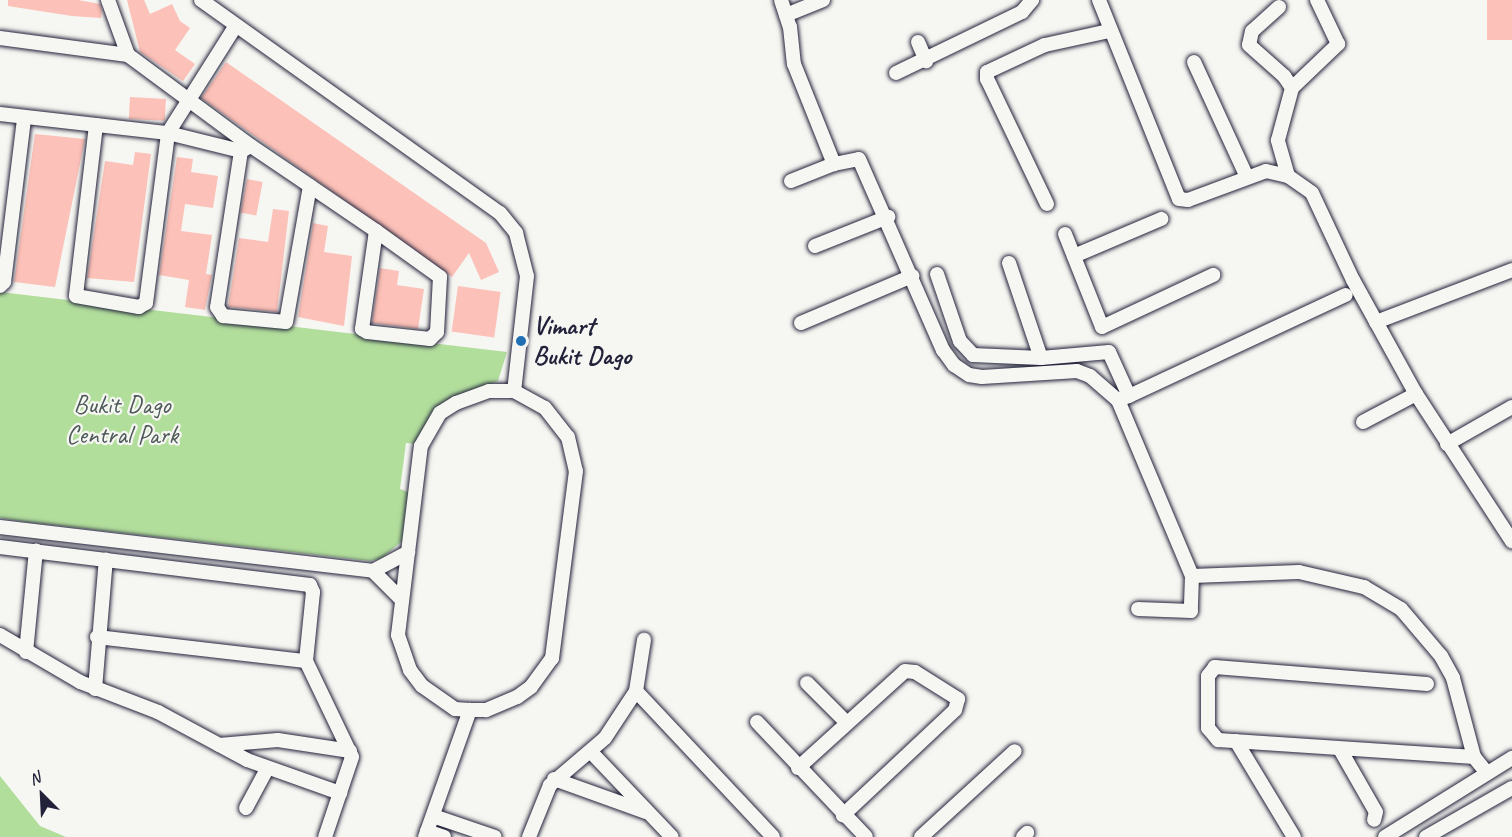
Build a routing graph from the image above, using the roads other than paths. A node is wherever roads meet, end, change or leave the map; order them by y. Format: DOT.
graph roads {
  1 [pos="108,0"];
  2 [pos="201,0"];
  3 [pos="781,0"];
  4 [pos="823,0"];
  5 [pos="1032,0"];
  6 [pos="1099,0"];
  7 [pos="1317,0"];
  8 [pos="1279,7"];
  9 [pos="786,15"];
  10 [pos="235,27"];
  11 [pos="1109,31"];
  12 [pos="0,38"];
  13 [pos="918,42"];
  14 [pos="128,55"];
  15 [pos="926,61"];
  16 [pos="1194,62"];
  17 [pos="896,73"];
  18 [pos="1292,88"];
  19 [pos="188,100"];
  20 [pos="0,114"];
  21 [pos="24,117"];
  22 [pos="96,125"];
  23 [pos="168,133"];
  24 [pos="246,149"];
  25 [pos="834,164"];
  26 [pos="1288,176"];
  27 [pos="1247,177"];
  28 [pos="791,181"];
  29 [pos="310,186"];
  30 [pos="1047,204"];
  31 [pos="888,217"];
  32 [pos="1161,219"];
  33 [pos="376,231"];
  34 [pos="1065,234"];
  35 [pos="815,246"];
  36 [pos="1074,256"];
  37 [pos="1009,263"];
  38 [pos="1512,270"];
  39 [pos="936,274"];
  40 [pos="912,276"];
  41 [pos="1213,276"];
  42 [pos="0,286"];
  43 [pos="1346,296"];
  44 [pos="1376,322"];
  45 [pos="801,323"];
  46 [pos="1102,327"];
  47 [pos="1109,352"];
  48 [pos="1041,358"];
  49 [pos="514,392"];
  50 [pos="1416,394"];
  51 [pos="1123,398"];
  52 [pos="1512,407"];
  53 [pos="1363,422"];
  54 [pos="1447,444"];
  55 [pos="0,527"];
  56 [pos="1512,541"];
  57 [pos="0,547"];
  58 [pos="36,550"];
  59 [pos="408,552"];
  60 [pos="106,559"];
  61 [pos="373,571"];
  62 [pos="1192,576"];
  63 [pos="402,600"];
  64 [pos="1138,609"];
  65 [pos="0,636"];
  66 [pos="97,637"];
  67 [pos="644,640"];
  68 [pos="26,652"];
  69 [pos="306,661"];
  70 [pos="807,683"];
  71 [pos="1427,684"];
  72 [pos="95,689"];
  73 [pos="636,691"];
  74 [pos="470,710"];
  75 [pos="757,722"];
  76 [pos="846,722"];
  77 [pos="1236,741"];
  78 [pos="219,745"];
  79 [pos="350,751"];
  80 [pos="1015,751"];
  81 [pos="1341,751"];
  82 [pos="591,752"];
  83 [pos="1474,757"];
  84 [pos="1508,760"];
  85 [pos="798,768"];
  86 [pos="267,769"];
  87 [pos="1486,772"];
  88 [pos="554,779"];
  89 [pos="1512,788"];
  90 [pos="340,793"];
  91 [pos="246,808"];
  92 [pos="650,814"];
  93 [pos="843,814"];
  94 [pos="433,816"];
  95 [pos="1414,818"];
  96 [pos="1374,820"];
  97 [pos="426,834"];
  98 [pos="325,837"];
  99 [pos="444,837"];
  100 [pos="495,837"];
  101 [pos="529,837"];
  102 [pos="672,837"];
  103 [pos="773,837"];
  104 [pos="866,837"];
  105 [pos="921,837"];
  106 [pos="1294,837"];
  107 [pos="1385,837"];
  108 [pos="1425,837"];
  1 -- 14 [label="street"];
  2 -- 10 [label="street"];
  3 -- 9 [label="street"];
  4 -- 9 [label="street"];
  5 -- 15 [label="street"];
  6 -- 11 [label="street"];
  7 -- 18 [label="street"];
  8 -- 18 [label="street"];
  9 -- 25 [label="street"];
  10 -- 19 [label="street"];
  10 -- 49 [label="street"];
  11 -- 27 [label="street"];
  11 -- 30 [label="street"];
  12 -- 14 [label="street"];
  13 -- 15 [label="street"];
  14 -- 19 [label="street"];
  15 -- 17 [label="street"];
  16 -- 27 [label="street"];
  18 -- 26 [label="street"];
  19 -- 23 [label="street"];
  19 -- 24 [label="street"];
  20 -- 21 [label="street"];
  21 -- 22 [label="street"];
  21 -- 42 [label="street"];
  22 -- 23 [label="street"];
  22 -- 23 [label="street"];
  23 -- 24 [label="street"];
  24 -- 29 [label="street"];
  24 -- 29 [label="street"];
  25 -- 28 [label="street"];
  25 -- 31 [label="street"];
  26 -- 27 [label="street"];
  26 -- 44 [label="street"];
  29 -- 33 [label="street"];
  31 -- 35 [label="street"];
  31 -- 40 [label="street"];
  32 -- 36 [label="street"];
  33 -- 33 [label="street"];
  34 -- 36 [label="street"];
  36 -- 46 [label="street"];
  37 -- 48 [label="street"];
  38 -- 44 [label="street"];
  39 -- 48 [label="street"];
  40 -- 45 [label="street"];
  40 -- 51 [label="street"];
  41 -- 46 [label="street"];
  43 -- 51 [label="street"];
  44 -- 50 [label="street"];
  46 -- 47 [label="street"];
  47 -- 48 [label="street"];
  47 -- 51 [label="street"];
  49 -- 59 [label="street"];
  49 -- 74 [label="street"];
  50 -- 53 [label="street"];
  50 -- 54 [label="street"];
  51 -- 62 [label="street"];
  52 -- 54 [label="street"];
  54 -- 56 [label="street"];
  55 -- 61 [label="street"];
  57 -- 58 [label="street"];
  58 -- 60 [label="street"];
  58 -- 68 [label="street"];
  59 -- 61 [label="street"];
  59 -- 63 [label="street"];
  60 -- 66 [label="street"];
  60 -- 69 [label="street"];
  61 -- 63 [label="street"];
  62 -- 64 [label="street"];
  62 -- 83 [label="street"];
  63 -- 74 [label="street"];
  65 -- 68 [label="street"];
  66 -- 69 [label="street"];
  66 -- 72 [label="street"];
  67 -- 73 [label="street"];
  68 -- 72 [label="street"];
  69 -- 79 [label="street"];
  70 -- 76 [label="street"];
  71 -- 77 [label="street"];
  72 -- 78 [label="street"];
  73 -- 82 [label="street"];
  73 -- 103 [label="street"];
  74 -- 94 [label="street"];
  75 -- 85 [label="street"];
  76 -- 85 [label="street"];
  76 -- 93 [label="street"];
  77 -- 81 [label="street"];
  77 -- 106 [label="street"];
  78 -- 79 [label="street"];
  78 -- 86 [label="street"];
  79 -- 90 [label="street"];
  80 -- 105 [label="street"];
  81 -- 83 [label="street"];
  81 -- 96 [label="street"];
  82 -- 88 [label="street"];
  82 -- 92 [label="street"];
  83 -- 87 [label="street"];
  84 -- 87 [label="street"];
  84 -- 89 [label="street"];
  85 -- 93 [label="street"];
  86 -- 90 [label="street"];
  86 -- 91 [label="street"];
  87 -- 95 [label="street"];
  88 -- 92 [label="street"];
  88 -- 101 [label="street"];
  89 -- 108 [label="street"];
  90 -- 98 [label="street"];
  92 -- 102 [label="street"];
  93 -- 104 [label="street"];
  94 -- 97 [label="street"];
  94 -- 100 [label="street"];
  95 -- 107 [label="street"];
  95 -- 108 [label="street"];
  97 -- 99 [label="street"];
}
